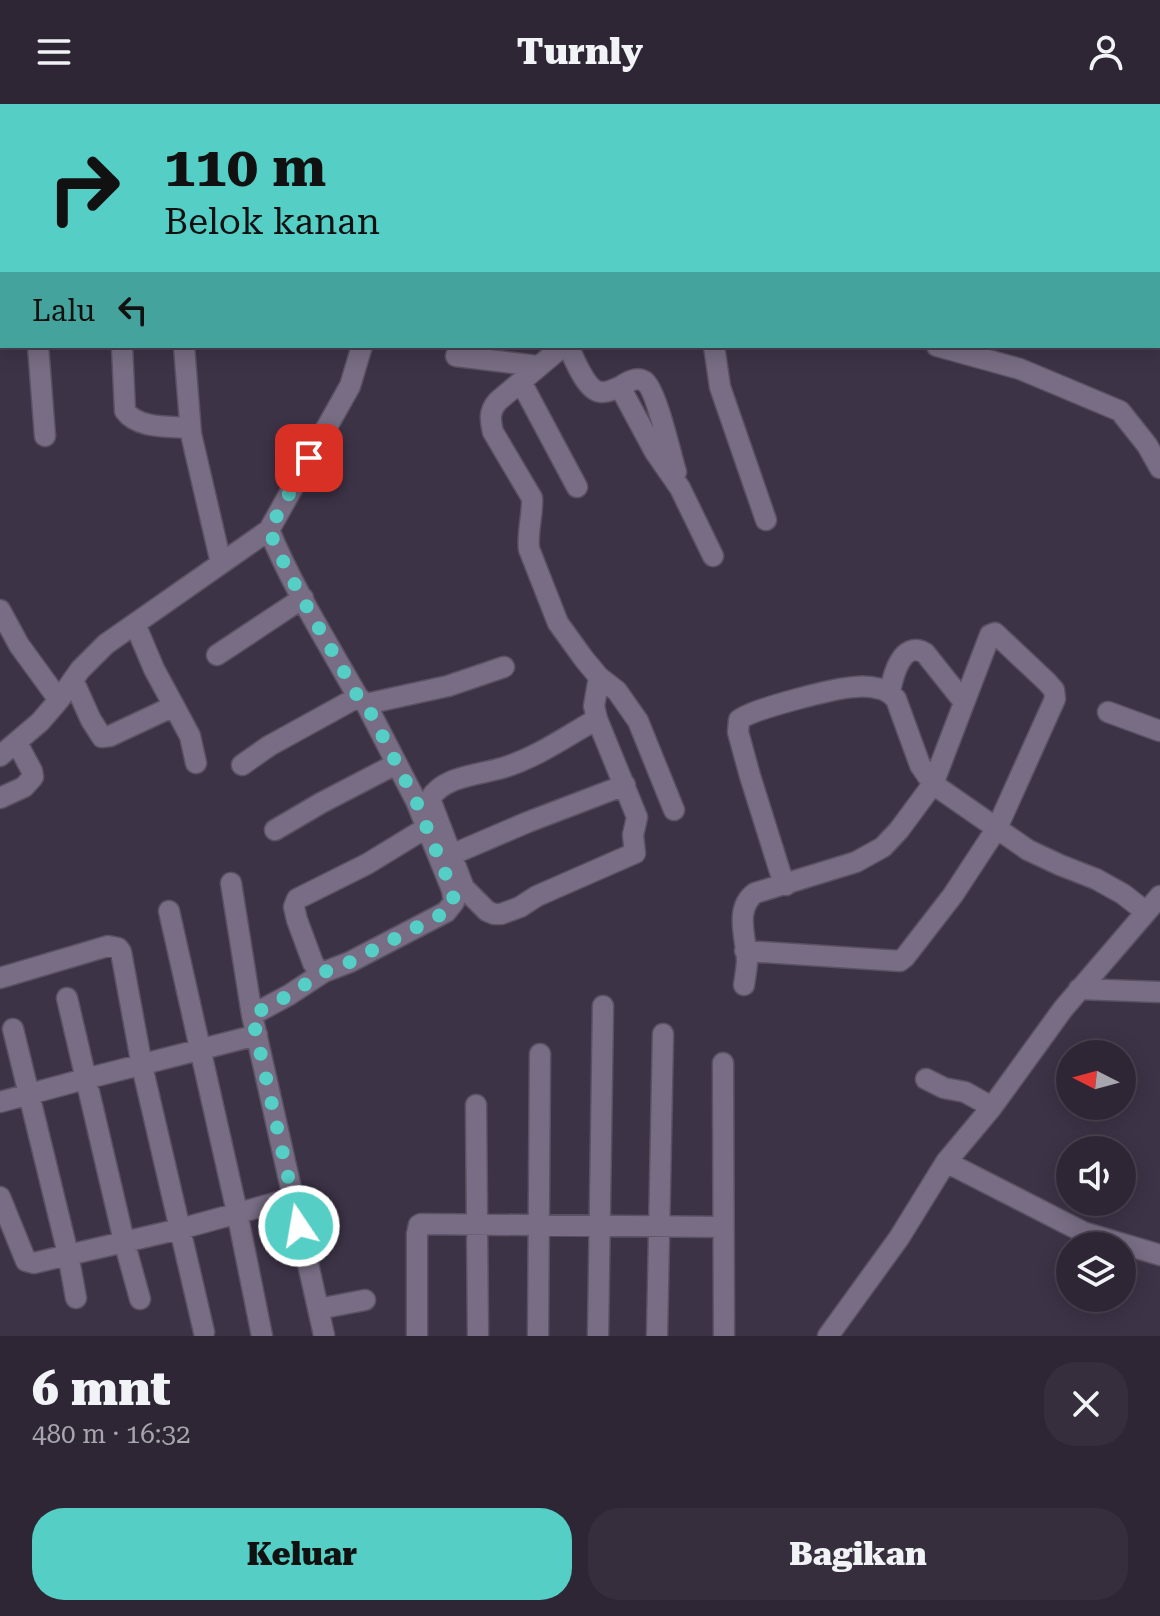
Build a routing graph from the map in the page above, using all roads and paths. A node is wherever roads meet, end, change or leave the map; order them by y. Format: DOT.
graph roads {
  1 [pos="38,348"];
  2 [pos="122,348"];
  3 [pos="184,348"];
  4 [pos="361,348"];
  5 [pos="562,348"];
  6 [pos="566,348"];
  7 [pos="714,348"];
  8 [pos="944,348"];
  9 [pos="456,356"];
  10 [pos="538,366"];
  11 [pos="521,382"];
  12 [pos="190,428"];
  13 [pos="45,436"];
  14 [pos="1160,468"];
  15 [pos="577,487"];
  16 [pos="766,520"];
  17 [pos="269,530"];
  18 [pos="713,556"];
  19 [pos="221,563"];
  20 [pos="303,598"];
  21 [pos="0,610"];
  22 [pos="135,624"];
  23 [pos="217,655"];
  24 [pos="504,667"];
  25 [pos="599,677"];
  26 [pos="73,680"];
  27 [pos="890,692"];
  28 [pos="59,700"];
  29 [pos="362,701"];
  30 [pos="964,702"];
  31 [pos="174,706"];
  32 [pos="1108,712"];
  33 [pos="597,719"];
  34 [pos="1160,731"];
  35 [pos="17,743"];
  36 [pos="0,756"];
  37 [pos="196,763"];
  38 [pos="396,764"];
  39 [pos="242,765"];
  40 [pos="933,784"];
  41 [pos="625,785"];
  42 [pos="0,798"];
  43 [pos="674,810"];
  44 [pos="426,828"];
  45 [pos="997,828"];
  46 [pos="275,830"];
  47 [pos="451,855"];
  48 [pos="231,883"];
  49 [pos="786,885"];
  50 [pos="1160,896"];
  51 [pos="169,911"];
  52 [pos="1146,912"];
  53 [pos="745,951"];
  54 [pos="324,972"];
  55 [pos="0,978"];
  56 [pos="744,985"];
  57 [pos="1079,989"];
  58 [pos="1160,992"];
  59 [pos="67,998"];
  60 [pos="603,1006"];
  61 [pos="254,1025"];
  62 [pos="13,1029"];
  63 [pos="663,1034"];
  64 [pos="200,1050"];
  65 [pos="540,1054"];
  66 [pos="723,1063"];
  67 [pos="142,1066"];
  68 [pos="85,1079"];
  69 [pos="926,1079"];
  70 [pos="28,1094"];
  71 [pos="0,1102"];
  72 [pos="476,1105"];
  73 [pos="992,1107"];
  74 [pos="946,1162"];
  75 [pos="0,1197"];
  76 [pos="293,1198"];
  77 [pos="237,1212"];
  78 [pos="477,1224"];
  79 [pos="540,1225"];
  80 [pos="601,1226"];
  81 [pos="660,1226"];
  82 [pos="723,1227"];
  83 [pos="180,1229"];
  84 [pos="124,1241"];
  85 [pos="68,1254"];
  86 [pos="1160,1255"];
  87 [pos="76,1298"];
  88 [pos="140,1299"];
  89 [pos="365,1300"];
  90 [pos="318,1309"];
  91 [pos="201,1335"];
  92 [pos="262,1336"];
  93 [pos="305,1336"];
  94 [pos="324,1336"];
  95 [pos="417,1336"];
  96 [pos="478,1336"];
  97 [pos="538,1336"];
  98 [pos="598,1336"];
  99 [pos="657,1336"];
  100 [pos="724,1336"];
  101 [pos="828,1336"];
  1 -- 13 [label="street"];
  2 -- 12 [label="street"];
  3 -- 12 [label="street"];
  4 -- 17 [label="street"];
  5 -- 10 [label="street"];
  6 -- 18 [label="street"];
  7 -- 16 [label="street"];
  8 -- 14 [label="street"];
  9 -- 10 [label="street"];
  10 -- 11 [label="street"];
  11 -- 15 [label="street"];
  11 -- 25 [label="street"];
  12 -- 19 [label="street"];
  17 -- 19 [label="street"];
  17 -- 20 [label="street"];
  19 -- 22 [label="street"];
  20 -- 23 [label="street"];
  20 -- 29 [label="street"];
  21 -- 28 [label="street"];
  22 -- 26 [label="street"];
  22 -- 31 [label="street"];
  24 -- 29 [label="street"];
  25 -- 33 [label="street"];
  25 -- 43 [label="street"];
  26 -- 28 [label="street"];
  26 -- 31 [label="street"];
  27 -- 30 [label="street"];
  27 -- 40 [label="street"];
  27 -- 49 [label="street"];
  28 -- 35 [label="street"];
  29 -- 38 [label="street"];
  29 -- 39 [label="street"];
  30 -- 40 [label="street"];
  30 -- 45 [label="street"];
  31 -- 37 [label="street"];
  32 -- 34 [label="street"];
  33 -- 41 [label="street"];
  33 -- 47 [label="street"];
  35 -- 36 [label="street"];
  35 -- 42 [label="street"];
  38 -- 44 [label="street"];
  38 -- 46 [label="street"];
  40 -- 45 [label="street"];
  40 -- 49 [label="street"];
  41 -- 47 [label="street"];
  41 -- 47 [label="street"];
  44 -- 54 [label="street"];
  44 -- 54 [label="street"];
  45 -- 52 [label="street"];
  45 -- 53 [label="street"];
  48 -- 61 [label="street"];
  49 -- 53 [label="street"];
  50 -- 52 [label="street"];
  51 -- 64 [label="street"];
  52 -- 57 [label="street"];
  53 -- 56 [label="street"];
  54 -- 61 [label="street"];
  55 -- 67 [label="street"];
  57 -- 58 [label="street"];
  57 -- 73 [label="street"];
  59 -- 68 [label="street"];
  60 -- 80 [label="street"];
  61 -- 64 [label="street"];
  61 -- 76 [label="street"];
  62 -- 70 [label="street"];
  63 -- 81 [label="street"];
  64 -- 67 [label="street"];
  64 -- 77 [label="street"];
  65 -- 79 [label="street"];
  66 -- 82 [label="street"];
  67 -- 68 [label="street"];
  67 -- 83 [label="street"];
  68 -- 70 [label="street"];
  68 -- 84 [label="street"];
  69 -- 73 [label="street"];
  70 -- 71 [label="street"];
  70 -- 85 [label="street"];
  72 -- 78 [label="street"];
  73 -- 74 [label="street"];
  74 -- 86 [label="street"];
  74 -- 101 [label="street"];
  75 -- 85 [label="street"];
  76 -- 77 [label="street"];
  76 -- 90 [label="street"];
  77 -- 83 [label="street"];
  77 -- 92 [label="street"];
  78 -- 79 [label="street"];
  78 -- 95 [label="street"];
  78 -- 96 [label="street"];
  79 -- 80 [label="street"];
  79 -- 97 [label="street"];
  80 -- 81 [label="street"];
  80 -- 98 [label="street"];
  81 -- 82 [label="street"];
  81 -- 99 [label="street"];
  82 -- 100 [label="street"];
  83 -- 84 [label="street"];
  83 -- 91 [label="street"];
  84 -- 85 [label="street"];
  84 -- 88 [label="street"];
  85 -- 87 [label="street"];
  89 -- 90 [label="street"];
  90 -- 94 [label="street"];
  93 -- 94 [label="street"];
}
